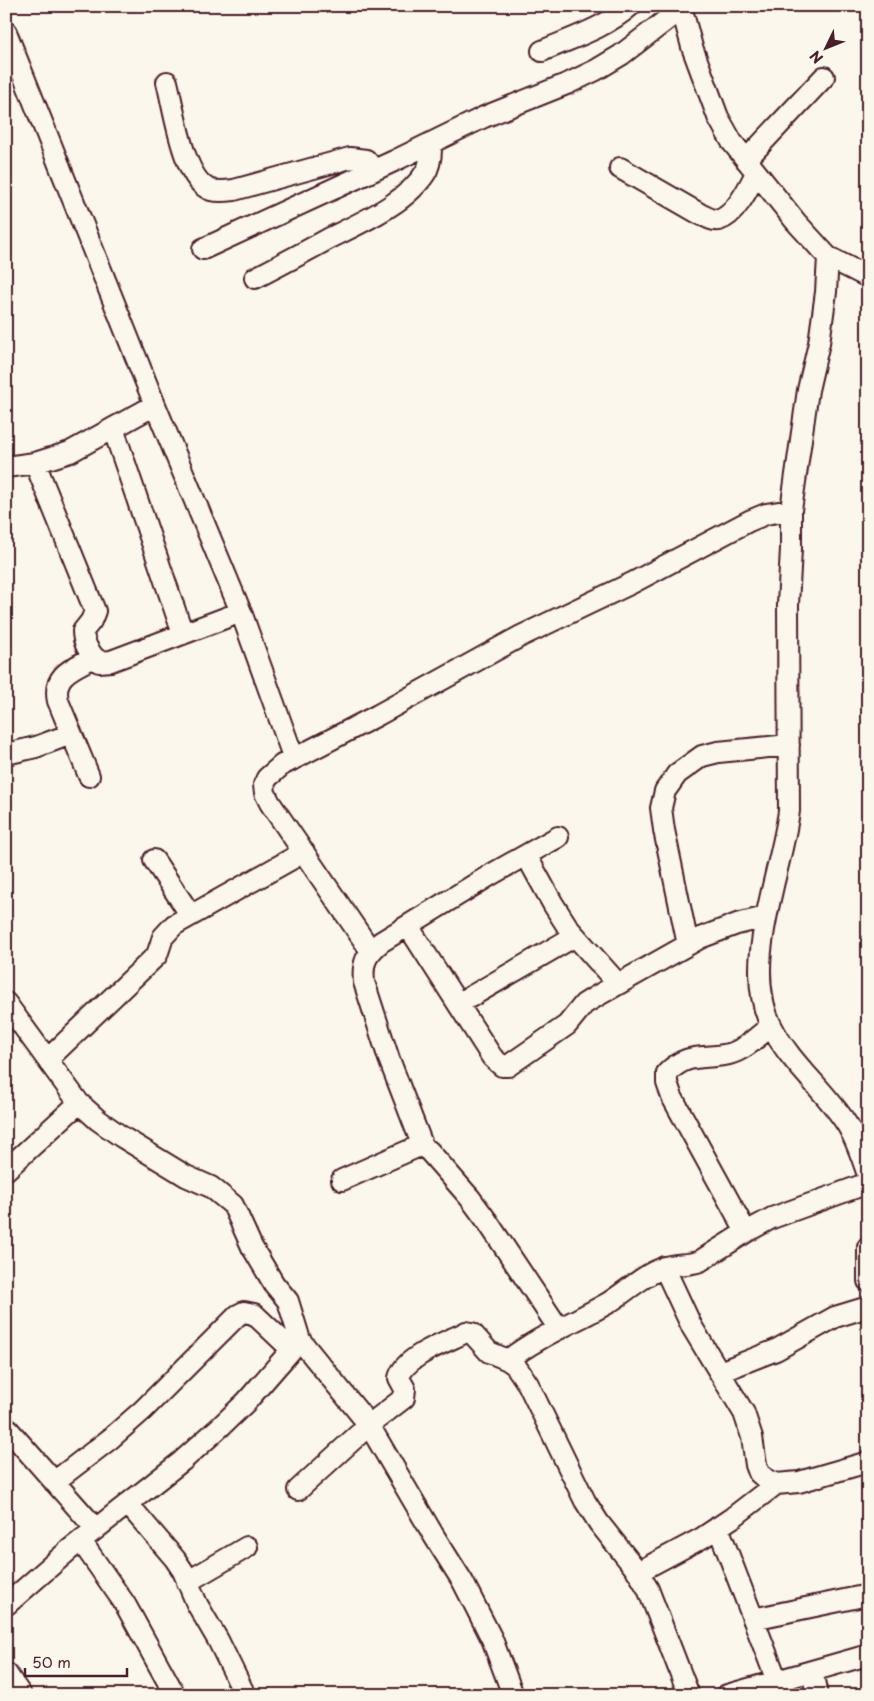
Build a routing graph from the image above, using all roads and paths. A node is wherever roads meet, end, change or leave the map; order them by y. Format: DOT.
graph roads {
  1 [pos="630,6"];
  2 [pos="682,7"];
  3 [pos="6,32"];
  4 [pos="542,51"];
  5 [pos="824,76"];
  6 [pos="168,82"];
  7 [pos="431,143"];
  8 [pos="751,167"];
  9 [pos="620,168"];
  10 [pos="374,170"];
  11 [pos="203,249"];
  12 [pos="828,257"];
  13 [pos="868,276"];
  14 [pos="255,278"];
  15 [pos="155,405"];
  16 [pos="113,428"];
  17 [pos="35,463"];
  18 [pos="6,467"];
  19 [pos="791,510"];
  20 [pos="241,612"];
  21 [pos="183,634"];
  22 [pos="94,657"];
  23 [pos="71,734"];
  24 [pos="789,745"];
  25 [pos="6,754"];
  26 [pos="294,759"];
  27 [pos="89,776"];
  28 [pos="558,837"];
  29 [pos="304,852"];
  30 [pos="526,855"];
  31 [pos="154,860"];
  32 [pos="190,914"];
  33 [pos="766,917"];
  34 [pos="408,926"];
  35 [pos="576,936"];
  36 [pos="688,945"];
  37 [pos="371,950"];
  38 [pos="618,984"];
  39 [pos="6,1003"];
  40 [pos="458,1004"];
  41 [pos="771,1026"];
  42 [pos="48,1059"];
  43 [pos="79,1103"];
  44 [pos="423,1147"];
  45 [pos="6,1170"];
  46 [pos="868,1175"];
  47 [pos="342,1180"];
  48 [pos="868,1183"];
  49 [pos="746,1232"];
  50 [pos="868,1247"];
  51 [pos="664,1267"];
  52 [pos="868,1281"];
  53 [pos="868,1307"];
  54 [pos="559,1329"];
  55 [pos="296,1344"];
  56 [pos="508,1360"];
  57 [pos="720,1372"];
  58 [pos="370,1425"];
  59 [pos="6,1427"];
  60 [pos="868,1462"];
  61 [pos="54,1482"];
  62 [pos="776,1484"];
  63 [pos="298,1490"];
  64 [pos="128,1504"];
  65 [pos="718,1528"];
  66 [pos="88,1535"];
  67 [pos="248,1547"];
  68 [pos="638,1572"];
  69 [pos="187,1582"];
  70 [pos="868,1595"];
  71 [pos="6,1605"];
  72 [pos="753,1619"];
  73 [pos="868,1655"];
  74 [pos="812,1671"];
  75 [pos="6,1673"];
  76 [pos="777,1681"];
  77 [pos="21,1695"];
  78 [pos="175,1695"];
  79 [pos="245,1695"];
  80 [pos="513,1695"];
  81 [pos="689,1695"];
  82 [pos="727,1695"];
  83 [pos="817,1695"];
  1 -- 4 [label="street"];
  2 -- 7 [label="street"];
  2 -- 8 [label="street"];
  3 -- 15 [label="street"];
  5 -- 8 [label="street"];
  6 -- 10 [label="street"];
  7 -- 10 [label="street"];
  7 -- 14 [label="street"];
  8 -- 9 [label="street"];
  8 -- 12 [label="street"];
  10 -- 11 [label="street"];
  12 -- 13 [label="street"];
  12 -- 19 [label="street"];
  15 -- 16 [label="street"];
  15 -- 20 [label="street"];
  16 -- 17 [label="street"];
  16 -- 21 [label="street"];
  17 -- 18 [label="street"];
  17 -- 22 [label="street"];
  19 -- 24 [label="street"];
  19 -- 26 [label="street"];
  20 -- 21 [label="street"];
  20 -- 26 [label="street"];
  21 -- 22 [label="street"];
  22 -- 23 [label="street"];
  23 -- 25 [label="street"];
  23 -- 27 [label="street"];
  24 -- 33 [label="street"];
  24 -- 36 [label="street"];
  26 -- 29 [label="street"];
  28 -- 30 [label="street"];
  29 -- 32 [label="street"];
  29 -- 37 [label="street"];
  30 -- 34 [label="street"];
  30 -- 35 [label="street"];
  31 -- 32 [label="street"];
  32 -- 42 [label="street"];
  33 -- 36 [label="street"];
  33 -- 41 [label="street"];
  34 -- 37 [label="street"];
  34 -- 40 [label="street"];
  35 -- 38 [label="street"];
  35 -- 40 [label="street"];
  36 -- 38 [label="street"];
  37 -- 44 [label="street"];
  38 -- 40 [label="street"];
  39 -- 42 [label="street"];
  41 -- 46 [label="street"];
  41 -- 49 [label="street"];
  42 -- 43 [label="street"];
  43 -- 45 [label="street"];
  43 -- 55 [label="street"];
  44 -- 47 [label="street"];
  44 -- 54 [label="street"];
  48 -- 49 [label="street"];
  49 -- 51 [label="street"];
  50 -- 52 [label="street"];
  51 -- 54 [label="street"];
  51 -- 57 [label="street"];
  53 -- 57 [label="street"];
  54 -- 56 [label="street"];
  55 -- 58 [label="street"];
  55 -- 61 [label="street"];
  55 -- 64 [label="street"];
  56 -- 58 [label="street"];
  56 -- 68 [label="street"];
  57 -- 62 [label="street"];
  58 -- 63 [label="street"];
  58 -- 80 [label="street"];
  59 -- 61 [label="street"];
  60 -- 62 [label="street"];
  61 -- 66 [label="street"];
  62 -- 65 [label="street"];
  64 -- 66 [label="street"];
  64 -- 69 [label="street"];
  65 -- 68 [label="street"];
  65 -- 72 [label="street"];
  66 -- 71 [label="street"];
  66 -- 78 [label="street"];
  67 -- 69 [label="street"];
  68 -- 81 [label="street"];
  69 -- 79 [label="street"];
  70 -- 72 [label="street"];
  72 -- 76 [label="street"];
  73 -- 74 [label="street"];
  74 -- 76 [label="street"];
  74 -- 83 [label="street"];
  75 -- 77 [label="street"];
  76 -- 82 [label="street"];
}
